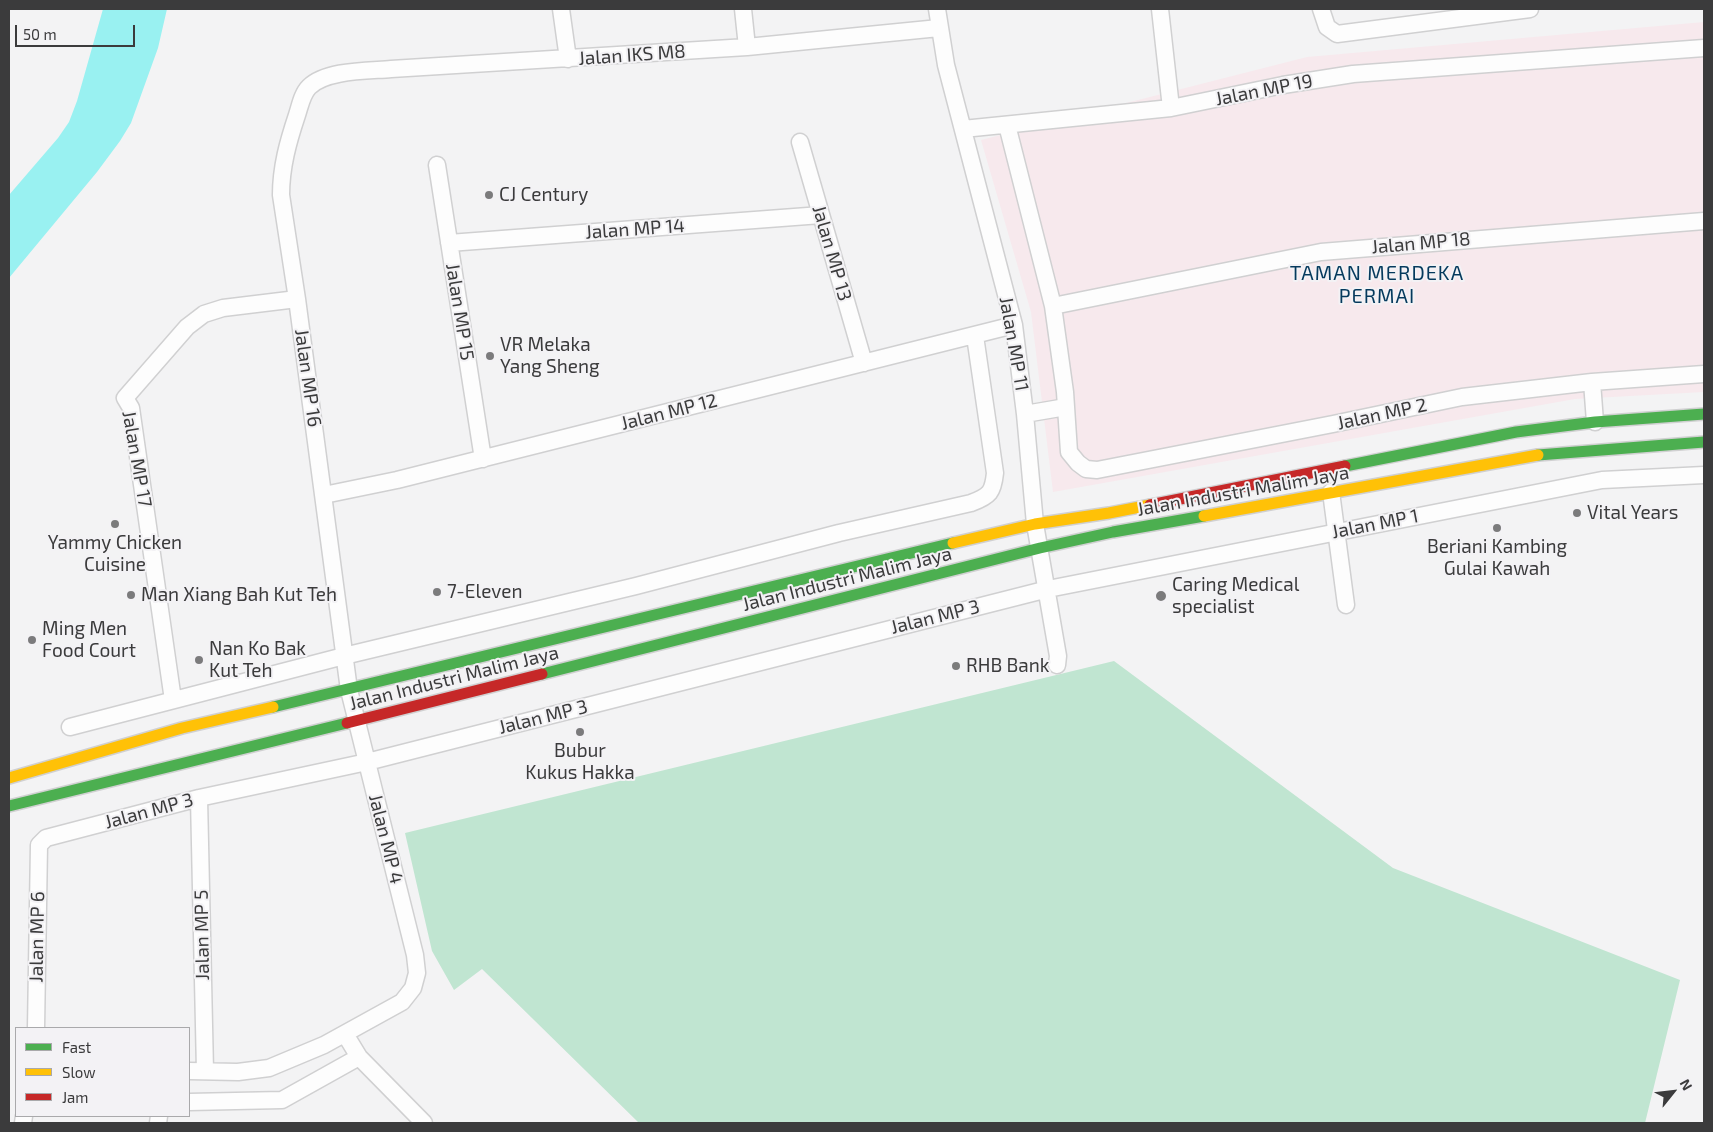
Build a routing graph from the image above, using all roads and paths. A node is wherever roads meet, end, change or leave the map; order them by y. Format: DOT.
graph roads {
  1 [pos="561,9"];
  2 [pos="743,9"];
  3 [pos="937,9"];
  4 [pos="1160,9"];
  5 [pos="1321,9"];
  6 [pos="1530,9"];
  7 [pos="940,28"];
  8 [pos="747,47"];
  9 [pos="1704,48"];
  10 [pos="568,59"];
  11 [pos="324,78"];
  12 [pos="1171,108"];
  13 [pos="1007,125"];
  14 [pos="963,129"];
  15 [pos="800,142"];
  16 [pos="437,165"];
  17 [pos="821,215"];
  18 [pos="1704,220"];
  19 [pos="449,243"];
  20 [pos="297,299"];
  21 [pos="1053,306"];
  22 [pos="1014,326"];
  23 [pos="975,336"];
  24 [pos="864,364"];
  25 [pos="1704,374"];
  26 [pos="1592,382"];
  27 [pos="1066,407"];
  28 [pos="1025,414"];
  29 [pos="1704,414"];
  30 [pos="1595,422"];
  31 [pos="1704,442"];
  32 [pos="483,459"];
  33 [pos="1704,475"];
  34 [pos="1331,492"];
  35 [pos="324,495"];
  36 [pos="1036,524"];
  37 [pos="1337,531"];
  38 [pos="1040,548"];
  39 [pos="1048,589"];
  40 [pos="1346,606"];
  41 [pos="344,656"];
  42 [pos="1057,665"];
  43 [pos="350,690"];
  44 [pos="173,700"];
  45 [pos="357,721"];
  46 [pos="70,727"];
  47 [pos="367,762"];
  48 [pos="9,778"];
  49 [pos="199,798"];
  50 [pos="9,806"];
  51 [pos="39,845"];
  52 [pos="36,1027"];
  53 [pos="345,1034"];
  54 [pos="359,1058"];
  55 [pos="197,1071"];
  56 [pos="190,1102"];
  57 [pos="424,1123"];
  1 -- 10 [label="street"];
  2 -- 8 [label="street"];
  3 -- 7 [label="street, Jalan MP 11"];
  4 -- 12 [label="street"];
  5 -- 6 [label="street"];
  7 -- 8 [label="street, Jalan IKS M8"];
  7 -- 14 [label="street, Jalan MP 11"];
  8 -- 10 [label="street, Jalan IKS M8"];
  9 -- 12 [label="street, Jalan MP 19"];
  10 -- 11 [label="street, Jalan IKS M8"];
  11 -- 20 [label="street, Jalan MP 16"];
  12 -- 13 [label="street, Jalan MP 19"];
  13 -- 14 [label="street, Jalan MP 19"];
  13 -- 21 [label="street"];
  14 -- 22 [label="street, Jalan MP 11"];
  15 -- 17 [label="street, Jalan MP 13"];
  16 -- 19 [label="street, Jalan MP 15"];
  17 -- 19 [label="street, Jalan MP 14"];
  17 -- 24 [label="street, Jalan MP 13"];
  18 -- 21 [label="street, Jalan MP 18"];
  19 -- 32 [label="street, Jalan MP 15"];
  20 -- 35 [label="street, Jalan MP 16"];
  20 -- 44 [label="street, Jalan MP 17"];
  21 -- 27 [label="street"];
  22 -- 23 [label="street, Jalan MP 12"];
  22 -- 28 [label="street, Jalan MP 11"];
  23 -- 24 [label="street, Jalan MP 12"];
  23 -- 41 [label="street"];
  24 -- 32 [label="street, Jalan MP 12"];
  25 -- 26 [label="street, Jalan MP 2"];
  26 -- 27 [label="street, Jalan MP 2"];
  26 -- 30 [label="street"];
  27 -- 28 [label="street"];
  28 -- 36 [label="street, Jalan MP 11"];
  29 -- 30 [label="main road, Jalan Industri Malim Jaya"];
  30 -- 36 [label="main road, Jalan Industri Malim Jaya"];
  31 -- 34 [label="main road, Jalan Industri Malim Jaya"];
  32 -- 35 [label="street, Jalan MP 12"];
  33 -- 37 [label="street, Jalan MP 1"];
  34 -- 37 [label="street"];
  34 -- 38 [label="main road, Jalan Industri Malim Jaya"];
  35 -- 41 [label="street, Jalan MP 16"];
  36 -- 38 [label="street, Jalan MP 11"];
  36 -- 43 [label="main road, Jalan Industri Malim Jaya"];
  37 -- 39 [label="street, Jalan MP 1"];
  37 -- 40 [label="street"];
  38 -- 39 [label="street, Jalan MP 11"];
  38 -- 45 [label="main road, Jalan Industri Malim Jaya"];
  39 -- 42 [label="street, Jalan MP 11"];
  39 -- 47 [label="street, Jalan MP 3"];
  41 -- 43 [label="street, Jalan MP 16"];
  41 -- 44 [label="street"];
  43 -- 45 [label="street, Jalan MP 4"];
  43 -- 48 [label="main road, Jalan Industri Malim Jaya"];
  44 -- 46 [label="street"];
  45 -- 47 [label="street, Jalan MP 4"];
  45 -- 50 [label="main road, Jalan Industri Malim Jaya"];
  47 -- 49 [label="street, Jalan MP 3"];
  47 -- 53 [label="street, Jalan MP 4"];
  49 -- 51 [label="street, Jalan MP 3"];
  49 -- 55 [label="street, Jalan MP 5"];
  51 -- 52 [label="street, Jalan MP 6"];
  53 -- 54 [label="street"];
  53 -- 55 [label="street"];
  54 -- 56 [label="street"];
  54 -- 57 [label="street"];
}
